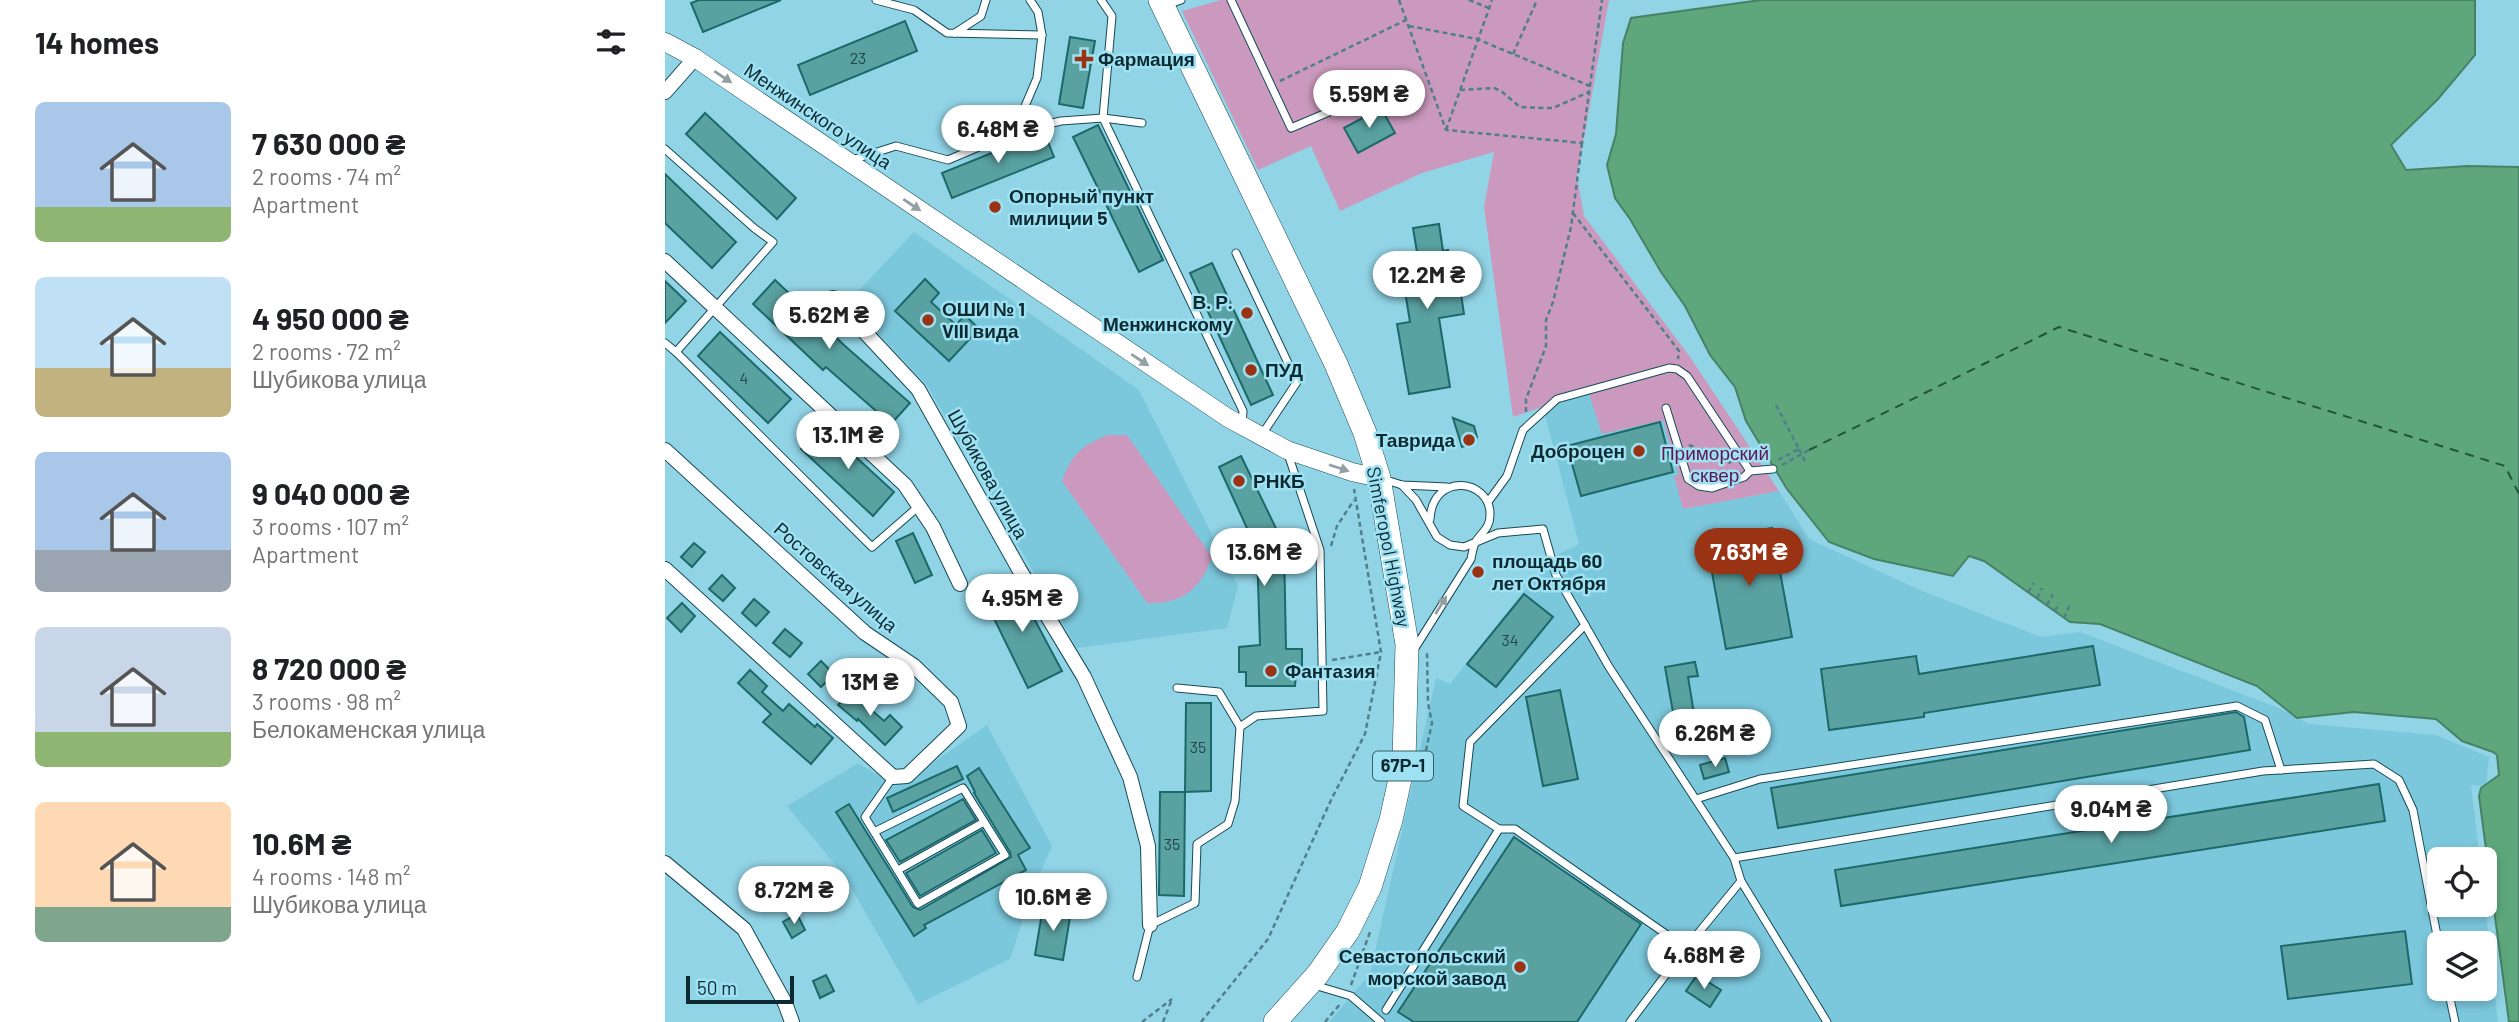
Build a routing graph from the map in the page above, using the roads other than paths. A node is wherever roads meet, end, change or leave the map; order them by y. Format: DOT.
graph roads {
  1 [pos="876,0"];
  2 [pos="986,0"];
  3 [pos="1030,0"];
  4 [pos="1101,0"];
  5 [pos="1231,0"];
  6 [pos="1168,2"];
  7 [pos="954,33"];
  8 [pos="1042,35"];
  9 [pos="665,42"];
  10 [pos="695,58"];
  11 [pos="665,92"];
  12 [pos="1376,92"];
  13 [pos="1103,118"];
  14 [pos="1142,123"];
  15 [pos="1014,132"];
  16 [pos="665,149"];
  17 [pos="848,162"];
  18 [pos="1236,253"];
  19 [pos="665,261"];
  20 [pos="833,298"];
  21 [pos="714,307"];
  22 [pos="665,343"];
  23 [pos="675,352"];
  24 [pos="1666,408"];
  25 [pos="1242,425"];
  26 [pos="1261,436"];
  27 [pos="665,450"];
  28 [pos="1287,450"];
  29 [pos="1772,466"];
  30 [pos="1750,471"];
  31 [pos="1379,478"];
  32 [pos="1402,485"];
  33 [pos="1447,487"];
  34 [pos="1488,502"];
  35 [pos="919,506"];
  36 [pos="1430,521"];
  37 [pos="1475,542"];
  38 [pos="665,569"];
  39 [pos="960,584"];
  40 [pos="1585,625"];
  41 [pos="1407,664"];
  42 [pos="1177,688"];
  43 [pos="1240,727"];
  44 [pos="2281,770"];
  45 [pos="893,777"];
  46 [pos="1696,799"];
  47 [pos="984,822"];
  48 [pos="1499,829"];
  49 [pos="874,832"];
  50 [pos="1734,858"];
  51 [pos="665,863"];
  52 [pos="898,870"];
  53 [pos="1741,881"];
  54 [pos="1150,925"];
  55 [pos="2436,931"];
  56 [pos="1686,948"];
  57 [pos="1137,977"];
  58 [pos="1310,983"];
  59 [pos="2451,1001"];
  60 [pos="1386,1010"];
  61 [pos="792,1022"];
  62 [pos="1275,1022"];
  63 [pos="1381,1022"];
  64 [pos="1630,1022"];
  65 [pos="1827,1022"];
  66 [pos="2455,1022"];
  1 -- 7 [label="lane"];
  2 -- 7 [label="lane"];
  3 -- 8 [label="lane"];
  4 -- 13 [label="lane"];
  5 -- 12 [label="lane"];
  6 -- 31 [label="main road, Simferopol Highway / 67Р-1"];
  7 -- 8 [label="lane"];
  8 -- 15 [label="lane"];
  9 -- 10 [label="street, Менжинского улица"];
  10 -- 11 [label="street"];
  10 -- 17 [label="street, Менжинского улица, one-way"];
  13 -- 14 [label="lane"];
  13 -- 15 [label="lane"];
  13 -- 25 [label="lane"];
  15 -- 17 [label="lane"];
  16 -- 21 [label="lane"];
  17 -- 25 [label="street, Менжинского улица, one-way"];
  18 -- 26 [label="lane"];
  19 -- 21 [label="street"];
  20 -- 54 [label="street, Шубикова улица"];
  21 -- 23 [label="lane"];
  21 -- 35 [label="street"];
  22 -- 23 [label="lane"];
  23 -- 35 [label="lane"];
  24 -- 30 [label="lane"];
  25 -- 26 [label="street, Менжинского улица"];
  26 -- 28 [label="street, Менжинского улица"];
  27 -- 45 [label="street, Ростовская улица"];
  28 -- 31 [label="street, Менжинского улица, one-way"];
  28 -- 43 [label="lane"];
  29 -- 30 [label="lane"];
  30 -- 34 [label="lane"];
  31 -- 32 [label="lane"];
  31 -- 41 [label="main road, Simferopol Highway / 67Р-1"];
  32 -- 33 [label="lane"];
  32 -- 36 [label="lane"];
  33 -- 34 [label="lane"];
  33 -- 36 [label="lane"];
  34 -- 37 [label="lane"];
  35 -- 39 [label="street"];
  36 -- 37 [label="lane"];
  37 -- 40 [label="lane"];
  41 -- 37 [label="lane, one-way"];
  38 -- 45 [label="street"];
  40 -- 46 [label="lane"];
  40 -- 48 [label="lane"];
  41 -- 58 [label="main road, Simferopol Highway / 67Р-1"];
  42 -- 43 [label="lane"];
  43 -- 54 [label="lane"];
  44 -- 46 [label="lane"];
  44 -- 50 [label="lane"];
  44 -- 55 [label="lane"];
  45 -- 49 [label="lane"];
  46 -- 50 [label="lane"];
  47 -- 49 [label="lane"];
  47 -- 52 [label="lane"];
  47 -- 52 [label="lane"];
  48 -- 56 [label="lane"];
  48 -- 60 [label="lane"];
  49 -- 52 [label="lane"];
  50 -- 53 [label="lane"];
  51 -- 61 [label="street"];
  53 -- 56 [label="lane"];
  53 -- 65 [label="lane"];
  54 -- 57 [label="lane"];
  56 -- 64 [label="lane"];
  58 -- 62 [label="main road, Simferopol Highway / 67Р-1"];
  58 -- 63 [label="lane"];
  59 -- 66 [label="lane"];
}
